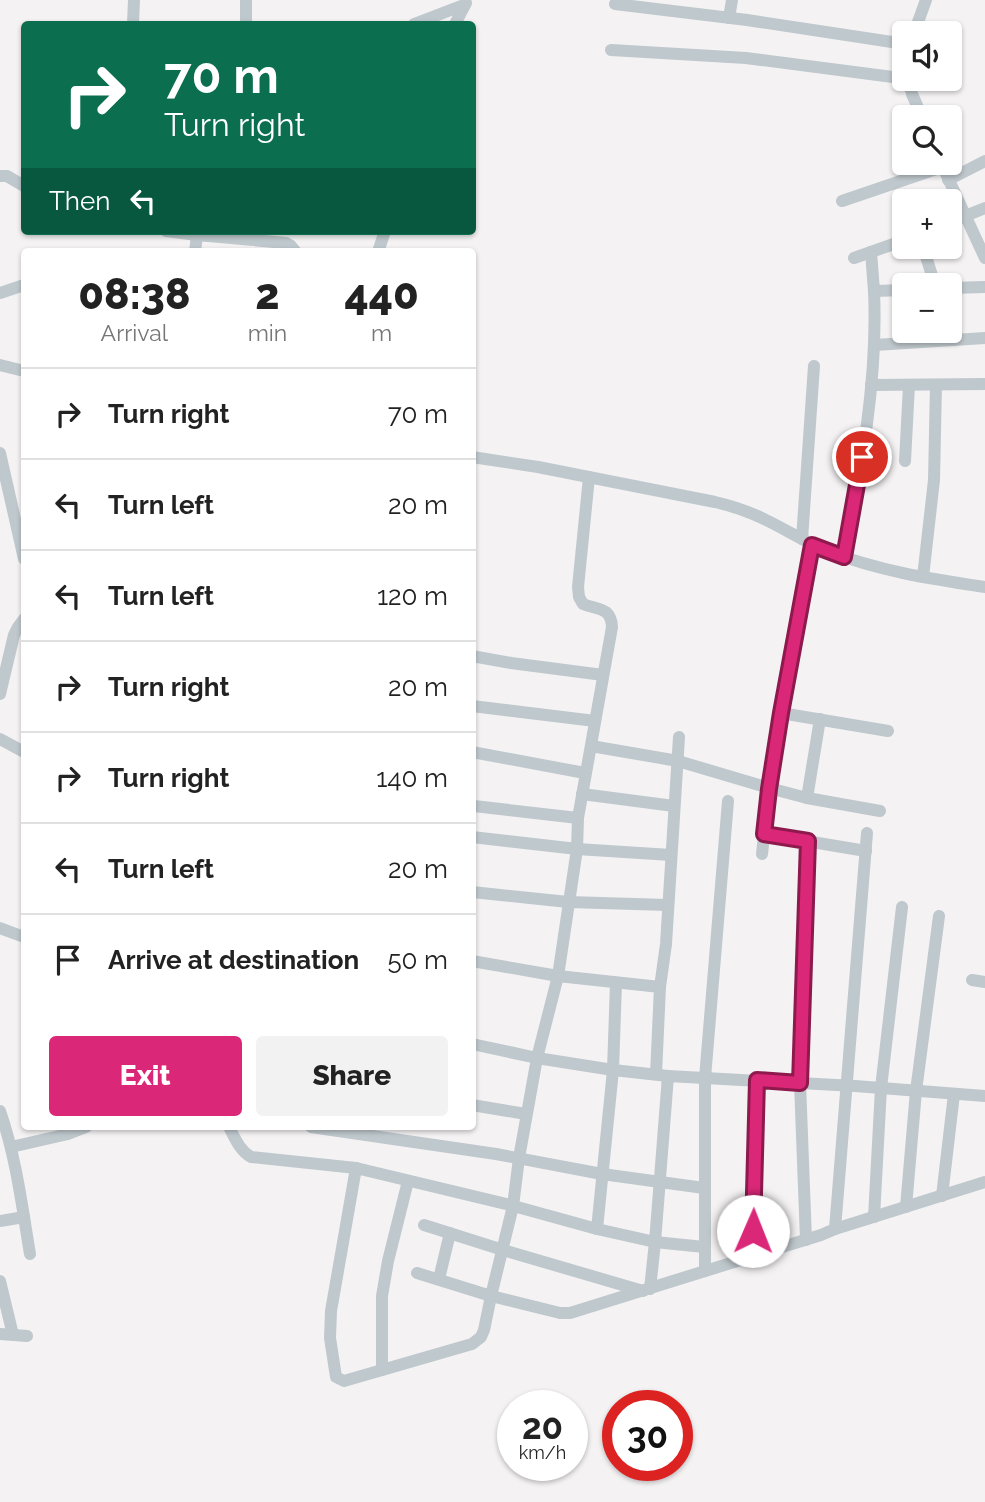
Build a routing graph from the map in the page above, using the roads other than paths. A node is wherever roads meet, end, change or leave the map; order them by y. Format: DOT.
graph roads {
  1 [pos="134,0"];
  2 [pos="246,0"];
  3 [pos="732,0"];
  4 [pos="926,0"];
  5 [pos="466,3"];
  6 [pos="615,4"];
  7 [pos="729,18"];
  8 [pos="133,21"];
  9 [pos="246,21"];
  10 [pos="421,21"];
  11 [pos="457,21"];
  12 [pos="918,21"];
  13 [pos="892,42"];
  14 [pos="611,50"];
  15 [pos="892,77"];
  16 [pos="985,161"];
  17 [pos="914,175"];
  18 [pos="946,175"];
  19 [pos="0,176"];
  20 [pos="948,180"];
  21 [pos="21,184"];
  22 [pos="842,201"];
  23 [pos="985,208"];
  24 [pos="966,216"];
  25 [pos="962,218"];
  26 [pos="197,235"];
  27 [pos="892,245"];
  28 [pos="195,248"];
  29 [pos="293,248"];
  30 [pos="871,252"];
  31 [pos="854,258"];
  32 [pos="985,258"];
  33 [pos="21,286"];
  34 [pos="985,287"];
  35 [pos="962,288"];
  36 [pos="892,290"];
  37 [pos="874,291"];
  38 [pos="0,293"];
  39 [pos="985,338"];
  40 [pos="875,345"];
  41 [pos="0,365"];
  42 [pos="814,366"];
  43 [pos="21,370"];
  44 [pos="985,384"];
  45 [pos="871,385"];
  46 [pos="909,385"];
  47 [pos="936,385"];
  48 [pos="0,453"];
  49 [pos="476,458"];
  50 [pos="905,461"];
  51 [pos="589,477"];
  52 [pos="21,533"];
  53 [pos="807,542"];
  54 [pos="844,557"];
  55 [pos="923,577"];
  56 [pos="985,587"];
  57 [pos="21,623"];
  58 [pos="476,657"];
  59 [pos="603,675"];
  60 [pos="0,694"];
  61 [pos="476,706"];
  62 [pos="781,713"];
  63 [pos="820,719"];
  64 [pos="595,721"];
  65 [pos="888,731"];
  66 [pos="679,737"];
  67 [pos="0,738"];
  68 [pos="591,747"];
  69 [pos="21,750"];
  70 [pos="476,753"];
  71 [pos="678,761"];
  72 [pos="585,773"];
  73 [pos="769,789"];
  74 [pos="582,794"];
  75 [pos="807,798"];
  76 [pos="728,801"];
  77 [pos="476,806"];
  78 [pos="674,807"];
  79 [pos="880,811"];
  80 [pos="578,818"];
  81 [pos="867,833"];
  82 [pos="764,834"];
  83 [pos="476,837"];
  84 [pos="808,841"];
  85 [pos="577,849"];
  86 [pos="866,851"];
  87 [pos="762,854"];
  88 [pos="671,855"];
  89 [pos="476,892"];
  90 [pos="568,902"];
  91 [pos="668,905"];
  92 [pos="902,907"];
  93 [pos="939,916"];
  94 [pos="0,928"];
  95 [pos="21,936"];
  96 [pos="476,962"];
  97 [pos="558,975"];
  98 [pos="616,982"];
  99 [pos="660,987"];
  100 [pos="476,1045"];
  101 [pos="537,1058"];
  102 [pos="613,1070"];
  103 [pos="662,1075"];
  104 [pos="705,1078"];
  105 [pos="757,1080"];
  106 [pos="800,1083"];
  107 [pos="846,1085"];
  108 [pos="881,1088"];
  109 [pos="916,1091"];
  110 [pos="954,1094"];
  111 [pos="985,1096"];
  112 [pos="476,1106"];
  113 [pos="0,1111"];
  114 [pos="526,1114"];
  115 [pos="78,1130"];
  116 [pos="231,1130"];
  117 [pos="331,1130"];
  118 [pos="11,1147"];
  119 [pos="519,1158"];
  120 [pos="356,1168"];
  121 [pos="602,1174"];
  122 [pos="408,1181"];
  123 [pos="660,1182"];
  124 [pos="985,1182"];
  125 [pos="704,1188"];
  126 [pos="942,1196"];
  127 [pos="513,1206"];
  128 [pos="906,1207"];
  129 [pos="24,1217"];
  130 [pos="874,1217"];
  131 [pos="0,1221"];
  132 [pos="424,1225"];
  133 [pos="597,1229"];
  134 [pos="835,1229"];
  135 [pos="450,1233"];
  136 [pos="806,1240"];
  137 [pos="655,1242"];
  138 [pos="704,1247"];
  139 [pos="503,1250"];
  140 [pos="30,1254"];
  141 [pos="753,1256"];
  142 [pos="705,1271"];
  143 [pos="417,1273"];
  144 [pos="439,1279"];
  145 [pos="0,1281"];
  146 [pos="647,1290"];
  147 [pos="491,1296"];
  148 [pos="13,1335"];
  149 [pos="382,1370"];
  1 -- 8 [label="street"];
  2 -- 9 [label="street"];
  3 -- 7 [label="street"];
  4 -- 12 [label="street"];
  5 -- 10 [label="street"];
  5 -- 11 [label="street"];
  6 -- 7 [label="street"];
  7 -- 13 [label="street"];
  14 -- 15 [label="street"];
  16 -- 20 [label="street"];
  17 -- 22 [label="street"];
  18 -- 20 [label="street"];
  19 -- 21 [label="street"];
  20 -- 24 [label="street"];
  23 -- 24 [label="street"];
  24 -- 25 [label="street"];
  24 -- 32 [label="street"];
  26 -- 28 [label="street"];
  26 -- 29 [label="street"];
  27 -- 30 [label="street"];
  30 -- 31 [label="street"];
  30 -- 37 [label="street"];
  33 -- 38 [label="street"];
  34 -- 35 [label="street"];
  36 -- 37 [label="street"];
  37 -- 40 [label="street"];
  39 -- 40 [label="street"];
  40 -- 45 [label="street"];
  41 -- 43 [label="street"];
  42 -- 53 [label="street"];
  44 -- 47 [label="street"];
  45 -- 46 [label="street"];
  45 -- 54 [label="street"];
  46 -- 47 [label="street"];
  46 -- 50 [label="street"];
  47 -- 55 [label="street"];
  48 -- 52 [label="street"];
  49 -- 51 [label="street"];
  51 -- 53 [label="street"];
  51 -- 59 [label="street"];
  53 -- 54 [label="street"];
  53 -- 62 [label="street"];
  54 -- 55 [label="street"];
  55 -- 56 [label="street"];
  57 -- 60 [label="street"];
  58 -- 59 [label="street"];
  59 -- 64 [label="street"];
  61 -- 64 [label="street"];
  62 -- 63 [label="street"];
  62 -- 73 [label="street"];
  63 -- 65 [label="street"];
  63 -- 75 [label="street"];
  64 -- 68 [label="street"];
  66 -- 71 [label="street"];
  67 -- 69 [label="street"];
  68 -- 71 [label="street"];
  68 -- 72 [label="street"];
  70 -- 72 [label="street"];
  71 -- 73 [label="street"];
  71 -- 78 [label="street"];
  72 -- 74 [label="street"];
  73 -- 75 [label="street"];
  73 -- 82 [label="street"];
  74 -- 78 [label="street"];
  74 -- 80 [label="street"];
  75 -- 79 [label="street"];
  76 -- 104 [label="street"];
  77 -- 80 [label="street"];
  78 -- 88 [label="street"];
  80 -- 85 [label="street"];
  81 -- 86 [label="street"];
  82 -- 84 [label="street"];
  82 -- 87 [label="street"];
  83 -- 85 [label="street"];
  84 -- 86 [label="street"];
  84 -- 106 [label="street"];
  85 -- 88 [label="street"];
  85 -- 90 [label="street"];
  86 -- 107 [label="street"];
  88 -- 91 [label="street"];
  89 -- 90 [label="street"];
  90 -- 91 [label="street"];
  90 -- 97 [label="street"];
  91 -- 99 [label="street"];
  92 -- 108 [label="street"];
  93 -- 109 [label="street"];
  94 -- 95 [label="street"];
  96 -- 97 [label="street"];
  97 -- 98 [label="street"];
  97 -- 101 [label="street"];
  98 -- 99 [label="street"];
  98 -- 102 [label="street"];
  99 -- 103 [label="street"];
  100 -- 101 [label="street"];
  101 -- 102 [label="street"];
  101 -- 114 [label="street"];
  102 -- 103 [label="street"];
  102 -- 121 [label="street"];
  103 -- 104 [label="street"];
  103 -- 123 [label="street"];
  104 -- 105 [label="street"];
  104 -- 125 [label="street"];
  105 -- 106 [label="street"];
  105 -- 141 [label="street"];
  106 -- 107 [label="street"];
  106 -- 136 [label="street"];
  107 -- 108 [label="street"];
  107 -- 134 [label="street"];
  108 -- 109 [label="street"];
  108 -- 130 [label="street"];
  109 -- 110 [label="street"];
  109 -- 128 [label="street"];
  110 -- 111 [label="street"];
  110 -- 126 [label="street"];
  112 -- 114 [label="street"];
  113 -- 118 [label="street"];
  114 -- 119 [label="street"];
  115 -- 118 [label="street"];
  116 -- 120 [label="street"];
  117 -- 119 [label="street"];
  118 -- 129 [label="street"];
  119 -- 121 [label="street"];
  119 -- 127 [label="street"];
  120 -- 122 [label="street"];
  120 -- 149 [label="street"];
  121 -- 123 [label="street"];
  121 -- 133 [label="street"];
  122 -- 127 [label="street"];
  122 -- 149 [label="street"];
  123 -- 125 [label="street"];
  123 -- 137 [label="street"];
  124 -- 126 [label="street"];
  125 -- 138 [label="street"];
  126 -- 128 [label="street"];
  127 -- 133 [label="street"];
  127 -- 139 [label="street"];
  128 -- 130 [label="street"];
  129 -- 131 [label="street"];
  129 -- 140 [label="street"];
  130 -- 134 [label="street"];
  132 -- 135 [label="street"];
  133 -- 137 [label="street"];
  134 -- 136 [label="street"];
  135 -- 139 [label="street"];
  135 -- 144 [label="street"];
  136 -- 141 [label="street"];
  137 -- 138 [label="street"];
  137 -- 146 [label="street"];
  138 -- 142 [label="street"];
  139 -- 146 [label="street"];
  139 -- 147 [label="street"];
  141 -- 142 [label="street"];
  142 -- 146 [label="street"];
  143 -- 144 [label="street"];
  144 -- 147 [label="street"];
  145 -- 148 [label="street"];
  146 -- 147 [label="street"];
  147 -- 149 [label="street"];
}
